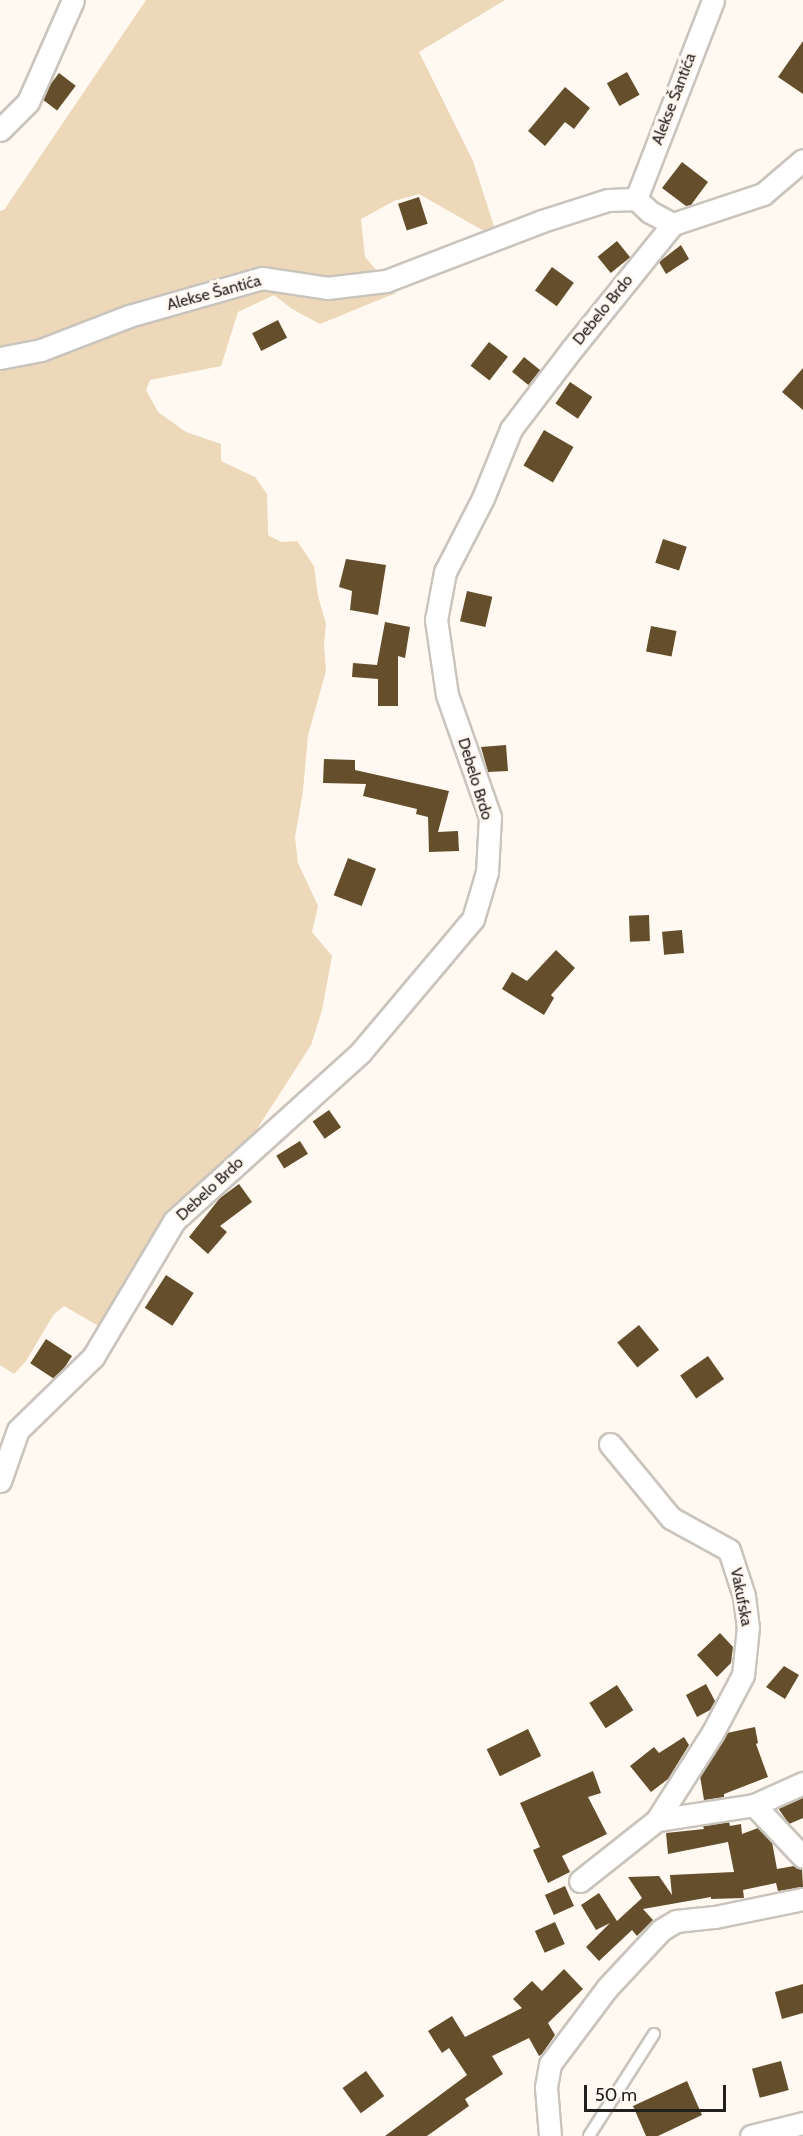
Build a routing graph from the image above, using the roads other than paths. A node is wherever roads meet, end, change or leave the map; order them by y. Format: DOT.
graph roads {
  1 [pos="73,0"];
  2 [pos="712,0"];
  3 [pos="0,130"];
  4 [pos="803,160"];
  5 [pos="636,199"];
  6 [pos="673,224"];
  7 [pos="0,358"];
  8 [pos="610,1444"];
  9 [pos="0,1481"];
  10 [pos="803,1783"];
  11 [pos="754,1805"];
  12 [pos="657,1820"];
  13 [pos="803,1857"];
  14 [pos="580,1881"];
  15 [pos="803,1899"];
  16 [pos="654,2034"];
  17 [pos="803,2123"];
  18 [pos="550,2136"];
  19 [pos="589,2136"];
  20 [pos="751,2136"];
  1 -- 3 [label="street"];
  2 -- 5 [label="street, Alekse Šantića"];
  4 -- 6 [label="street"];
  5 -- 6 [label="street"];
  5 -- 7 [label="street, Alekse Šantića"];
  6 -- 9 [label="street, Debelo Brdo"];
  8 -- 12 [label="street, Vakufska"];
  10 -- 11 [label="street, Vakufska"];
  11 -- 12 [label="street, Vakufska"];
  11 -- 13 [label="street"];
  12 -- 14 [label="street, Vakufska"];
  15 -- 18 [label="street"];
  16 -- 19 [label="lane"];
  17 -- 20 [label="street"];
}
